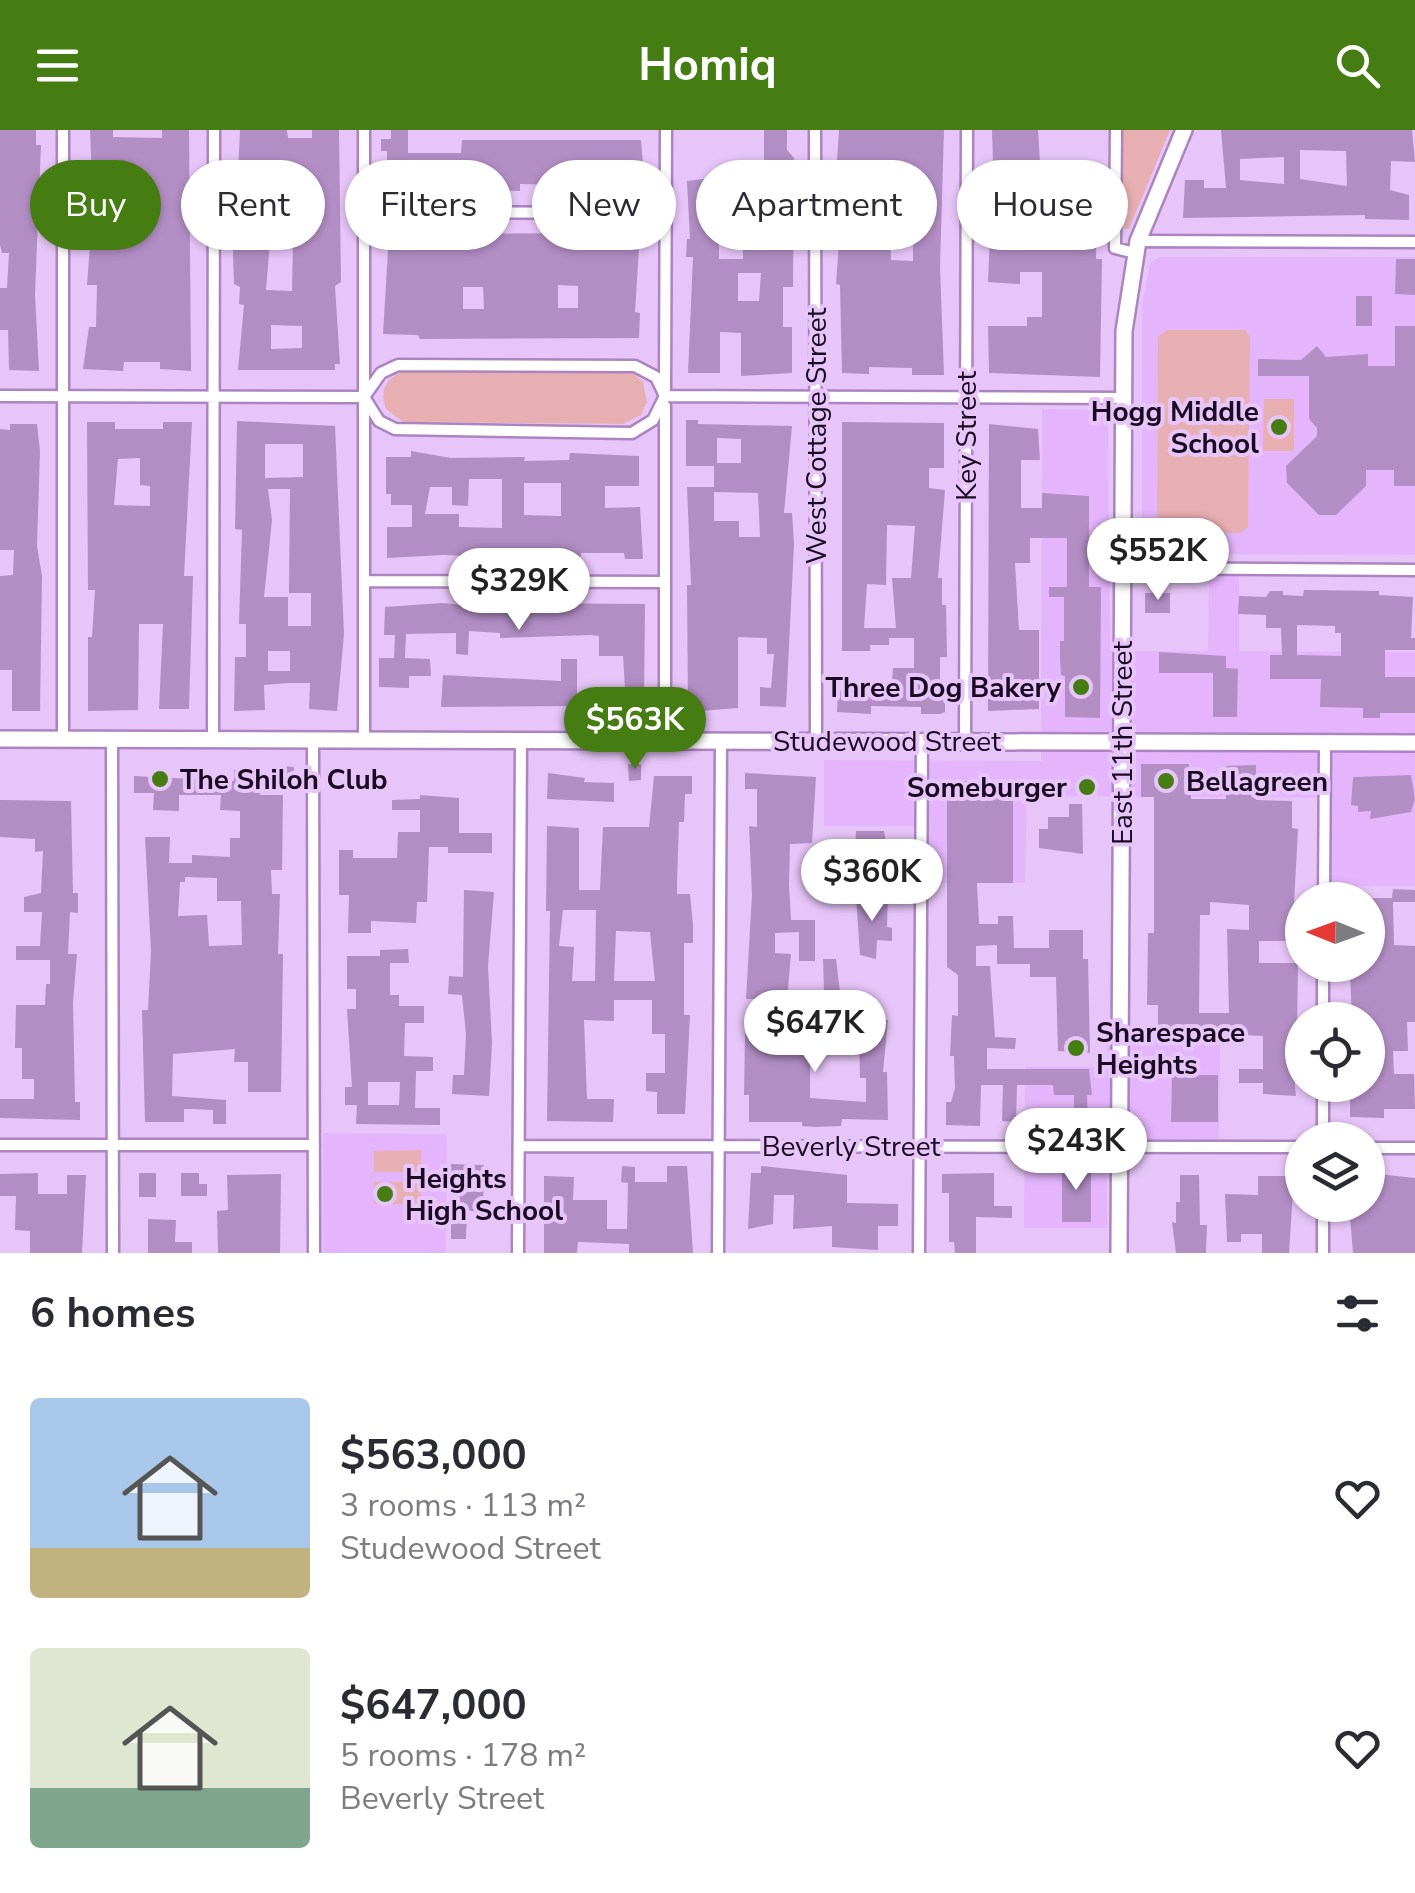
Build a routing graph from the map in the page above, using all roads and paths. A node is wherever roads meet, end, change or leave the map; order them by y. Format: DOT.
graph roads {
  1 [pos="64,130"];
  2 [pos="214,130"];
  3 [pos="364,130"];
  4 [pos="666,130"];
  5 [pos="815,130"];
  6 [pos="966,130"];
  7 [pos="1116,130"];
  8 [pos="1184,130"];
  9 [pos="364,160"];
  10 [pos="666,160"];
  11 [pos="1415,242"];
  12 [pos="1137,247"];
  13 [pos="364,250"];
  14 [pos="666,250"];
  15 [pos="214,394"];
  16 [pos="64,395"];
  17 [pos="0,396"];
  18 [pos="665,396"];
  19 [pos="364,397"];
  20 [pos="816,397"];
  21 [pos="966,398"];
  22 [pos="1123,398"];
  23 [pos="1122,568"];
  24 [pos="1415,570"];
  25 [pos="364,581"];
  26 [pos="665,582"];
  27 [pos="0,739"];
  28 [pos="63,740"];
  29 [pos="112,740"];
  30 [pos="213,740"];
  31 [pos="313,740"];
  32 [pos="364,740"];
  33 [pos="521,741"];
  34 [pos="665,741"];
  35 [pos="721,741"];
  36 [pos="816,741"];
  37 [pos="922,742"];
  38 [pos="965,742"];
  39 [pos="1122,742"];
  40 [pos="1325,742"];
  41 [pos="1415,743"];
  42 [pos="1324,882"];
  43 [pos="0,1145"];
  44 [pos="112,1145"];
  45 [pos="314,1145"];
  46 [pos="519,1146"];
  47 [pos="719,1146"];
  48 [pos="919,1146"];
  49 [pos="1119,1147"];
  50 [pos="1285,1147"];
  51 [pos="1385,1148"];
  52 [pos="1415,1148"];
  53 [pos="1323,1222"];
  54 [pos="113,1253"];
  55 [pos="314,1253"];
  56 [pos="518,1253"];
  57 [pos="718,1253"];
  58 [pos="919,1253"];
  59 [pos="1119,1253"];
  60 [pos="1323,1253"];
  1 -- 16 [label="street"];
  2 -- 15 [label="street"];
  3 -- 9 [label="street"];
  4 -- 10 [label="street"];
  5 -- 20 [label="street, West Cottage Street"];
  6 -- 21 [label="street, Key Street"];
  7 -- 12 [label="street"];
  8 -- 12 [label="main road, East 11th Street"];
  11 -- 12 [label="street"];
  12 -- 22 [label="main road, East 11th Street"];
  13 -- 19 [label="street"];
  14 -- 18 [label="street"];
  15 -- 16 [label="street"];
  15 -- 19 [label="street"];
  15 -- 30 [label="street"];
  16 -- 17 [label="street"];
  16 -- 28 [label="street"];
  18 -- 19 [label="street"];
  18 -- 19 [label="street"];
  18 -- 20 [label="street"];
  18 -- 26 [label="street"];
  19 -- 25 [label="street"];
  20 -- 21 [label="street"];
  20 -- 36 [label="street, West Cottage Street"];
  21 -- 22 [label="street"];
  21 -- 38 [label="street, Key Street"];
  22 -- 23 [label="main road, East 11th Street"];
  23 -- 24 [label="street"];
  23 -- 39 [label="main road, East 11th Street"];
  25 -- 26 [label="street"];
  25 -- 32 [label="street"];
  26 -- 34 [label="street"];
  27 -- 28 [label="main road, Studewood Street"];
  28 -- 29 [label="main road, Studewood Street"];
  29 -- 30 [label="main road, Studewood Street"];
  29 -- 44 [label="street"];
  30 -- 31 [label="main road, Studewood Street"];
  31 -- 32 [label="main road, Studewood Street"];
  31 -- 45 [label="street"];
  32 -- 33 [label="main road, Studewood Street"];
  33 -- 34 [label="main road, Studewood Street"];
  33 -- 46 [label="street"];
  34 -- 35 [label="main road, Studewood Street"];
  35 -- 36 [label="main road, Studewood Street"];
  35 -- 47 [label="street"];
  36 -- 37 [label="main road, Studewood Street"];
  37 -- 38 [label="main road, Studewood Street"];
  37 -- 48 [label="street"];
  38 -- 39 [label="main road, Studewood Street"];
  39 -- 40 [label="main road, Studewood Street"];
  39 -- 49 [label="main road, East 11th Street"];
  40 -- 41 [label="main road, Studewood Street"];
  40 -- 42 [label="street"];
  43 -- 44 [label="street"];
  44 -- 45 [label="street"];
  44 -- 54 [label="street"];
  45 -- 55 [label="street"];
  46 -- 47 [label="street, Beverly Street"];
  46 -- 56 [label="street"];
  47 -- 48 [label="street, Beverly Street"];
  47 -- 57 [label="street"];
  48 -- 49 [label="street, Beverly Street"];
  48 -- 58 [label="street"];
  49 -- 50 [label="street, Beverly Street"];
  49 -- 59 [label="main road, East 11th Street"];
  51 -- 52 [label="street"];
  53 -- 60 [label="street"];
}
